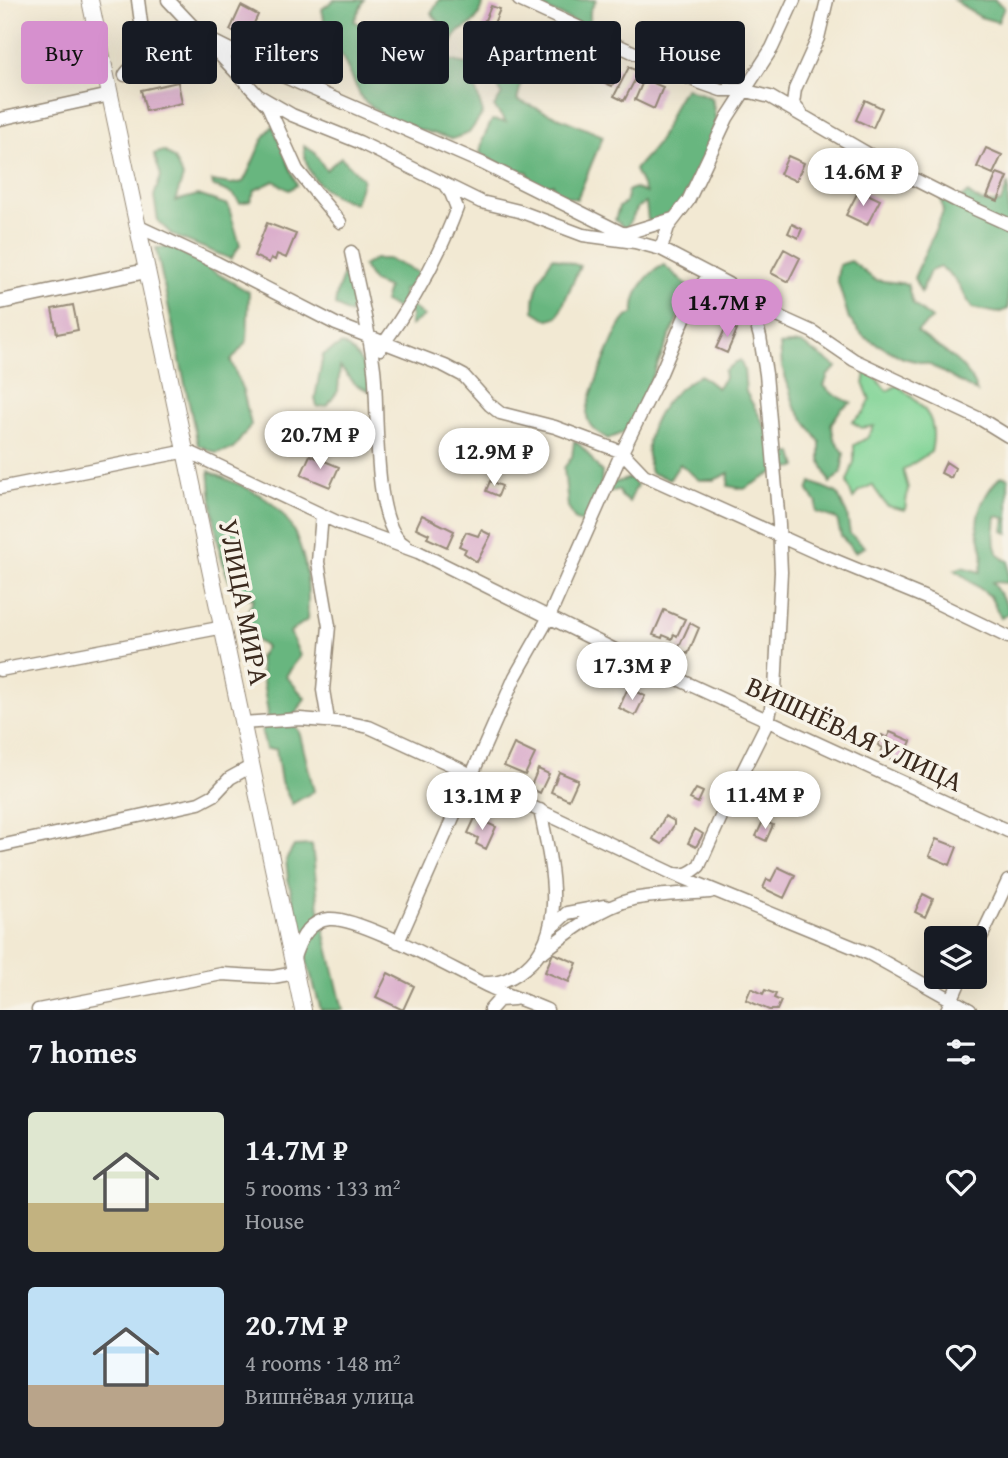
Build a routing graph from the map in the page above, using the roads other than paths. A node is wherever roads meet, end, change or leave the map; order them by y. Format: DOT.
graph roads {
  1 [pos="90,0"];
  2 [pos="138,0"];
  3 [pos="168,0"];
  4 [pos="519,0"];
  5 [pos="794,0"];
  6 [pos="827,0"];
  7 [pos="141,21"];
  8 [pos="187,21"];
  9 [pos="217,43"];
  10 [pos="217,53"];
  11 [pos="745,90"];
  12 [pos="110,95"];
  13 [pos="259,96"];
  14 [pos="802,114"];
  15 [pos="0,120"];
  16 [pos="444,185"];
  17 [pos="674,219"];
  18 [pos="340,222"];
  19 [pos="1008,224"];
  20 [pos="137,226"];
  21 [pos="624,234"];
  22 [pos="610,237"];
  23 [pos="661,249"];
  24 [pos="351,252"];
  25 [pos="146,271"];
  26 [pos="710,274"];
  27 [pos="0,302"];
  28 [pos="751,304"];
  29 [pos="368,337"];
  30 [pos="384,343"];
  31 [pos="374,365"];
  32 [pos="1008,437"];
  33 [pos="187,451"];
  34 [pos="622,452"];
  35 [pos="0,488"];
  36 [pos="322,515"];
  37 [pos="779,534"];
  38 [pos="418,552"];
  39 [pos="549,617"];
  40 [pos="224,627"];
  41 [pos="1008,637"];
  42 [pos="0,670"];
  43 [pos="328,720"];
  44 [pos="768,721"];
  45 [pos="242,723"];
  46 [pos="250,766"];
  47 [pos="471,774"];
  48 [pos="540,810"];
  49 [pos="1007,829"];
  50 [pos="0,846"];
  51 [pos="672,873"];
  52 [pos="1008,881"];
  53 [pos="714,891"];
  54 [pos="622,903"];
  55 [pos="986,926"];
  56 [pos="552,927"];
  57 [pos="398,942"];
  58 [pos="537,957"];
  59 [pos="294,967"];
  60 [pos="482,983"];
  61 [pos="525,1000"];
  62 [pos="949,1004"];
  63 [pos="37,1010"];
  64 [pos="303,1010"];
  65 [pos="490,1010"];
  66 [pos="547,1010"];
  67 [pos="970,1010"];
  1 -- 12 [label="main road, УЛИЦА МИРА"];
  2 -- 7 [label="street"];
  3 -- 8 [label="street"];
  4 -- 11 [label="street"];
  5 -- 11 [label="street"];
  6 -- 14 [label="street"];
  9 -- 21 [label="street"];
  10 -- 13 [label="street"];
  11 -- 14 [label="street"];
  11 -- 17 [label="street"];
  12 -- 15 [label="street"];
  12 -- 20 [label="main road, УЛИЦА МИРА"];
  13 -- 16 [label="street"];
  13 -- 18 [label="street"];
  14 -- 19 [label="street"];
  16 -- 22 [label="street"];
  16 -- 30 [label="street"];
  17 -- 21 [label="street"];
  17 -- 23 [label="street"];
  20 -- 25 [label="main road, УЛИЦА МИРА"];
  20 -- 29 [label="street"];
  21 -- 22 [label="street"];
  22 -- 23 [label="street"];
  23 -- 26 [label="street"];
  24 -- 29 [label="street"];
  25 -- 27 [label="street"];
  25 -- 33 [label="main road, УЛИЦА МИРА"];
  26 -- 28 [label="street"];
  26 -- 34 [label="street"];
  28 -- 32 [label="street"];
  28 -- 37 [label="street"];
  29 -- 30 [label="street"];
  29 -- 31 [label="street"];
  30 -- 31 [label="street"];
  30 -- 34 [label="street"];
  31 -- 38 [label="street"];
  33 -- 35 [label="street"];
  33 -- 36 [label="street, ВИШНЁВАЯ УЛИЦА"];
  33 -- 40 [label="main road, УЛИЦА МИРА"];
  34 -- 37 [label="street"];
  34 -- 39 [label="street"];
  36 -- 38 [label="street, ВИШНЁВАЯ УЛИЦА"];
  36 -- 43 [label="street"];
  37 -- 41 [label="street"];
  37 -- 44 [label="street"];
  38 -- 39 [label="street, ВИШНЁВАЯ УЛИЦА"];
  39 -- 44 [label="street, ВИШНЁВАЯ УЛИЦА"];
  39 -- 47 [label="street"];
  40 -- 42 [label="street"];
  40 -- 45 [label="main road, УЛИЦА МИРА"];
  43 -- 45 [label="street"];
  43 -- 47 [label="street"];
  44 -- 49 [label="street, ВИШНЁВАЯ УЛИЦА"];
  44 -- 51 [label="street"];
  45 -- 46 [label="main road, УЛИЦА МИРА"];
  46 -- 50 [label="street"];
  46 -- 59 [label="main road, УЛИЦА МИРА"];
  47 -- 48 [label="street"];
  47 -- 57 [label="street"];
  48 -- 51 [label="street"];
  48 -- 56 [label="street"];
  51 -- 53 [label="street"];
  52 -- 55 [label="street"];
  53 -- 54 [label="street"];
  53 -- 62 [label="street"];
  54 -- 56 [label="street"];
  54 -- 58 [label="street"];
  56 -- 58 [label="street"];
  57 -- 59 [label="street"];
  57 -- 60 [label="street"];
  58 -- 60 [label="street"];
  59 -- 63 [label="street"];
  59 -- 64 [label="main road, УЛИЦА МИРА"];
  60 -- 61 [label="street"];
  61 -- 65 [label="street"];
  61 -- 66 [label="street"];
  62 -- 67 [label="street"];
}
